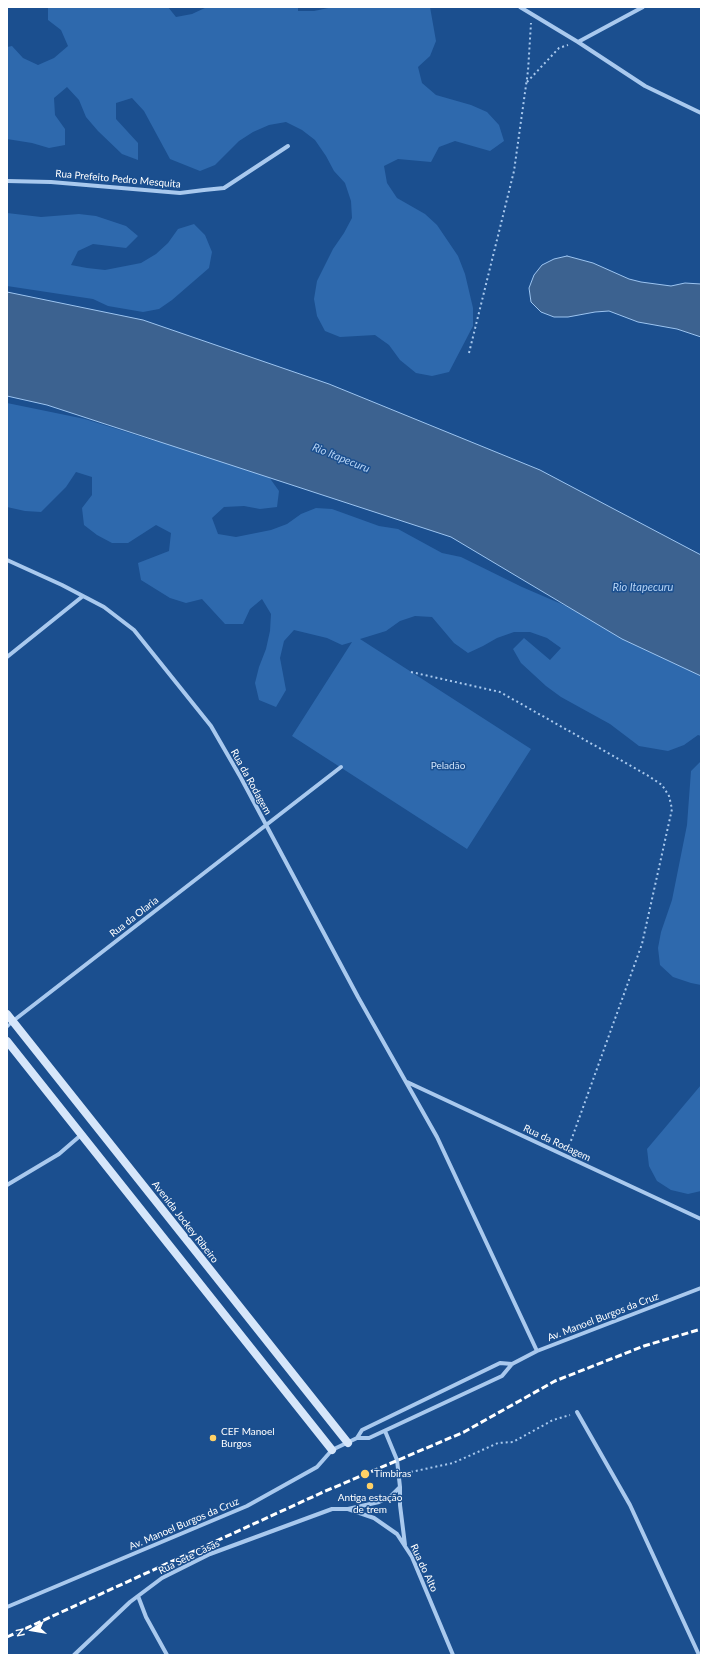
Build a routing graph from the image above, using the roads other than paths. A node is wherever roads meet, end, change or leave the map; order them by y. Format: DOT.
graph roads {
  1 [pos="520,7"];
  2 [pos="643,7"];
  3 [pos="578,42"];
  4 [pos="701,113"];
  5 [pos="288,146"];
  6 [pos="7,181"];
  7 [pos="7,560"];
  8 [pos="83,596"];
  9 [pos="7,657"];
  10 [pos="341,767"];
  11 [pos="266,825"];
  12 [pos="7,1014"];
  13 [pos="10,1024"];
  14 [pos="7,1041"];
  15 [pos="406,1082"];
  16 [pos="81,1134"];
  17 [pos="7,1185"];
  18 [pos="701,1219"];
  19 [pos="701,1288"];
  20 [pos="537,1351"];
  21 [pos="512,1364"];
  22 [pos="577,1412"];
  23 [pos="385,1431"];
  24 [pos="358,1438"];
  25 [pos="348,1443"];
  26 [pos="332,1450"];
  27 [pos="400,1487"];
  28 [pos="332,1509"];
  29 [pos="348,1509"];
  30 [pos="405,1547"];
  31 [pos="138,1596"];
  32 [pos="7,1607"];
  33 [pos="74,1655"];
  34 [pos="167,1655"];
  35 [pos="453,1655"];
  36 [pos="699,1655"];
  1 -- 3 [label="street"];
  2 -- 3 [label="street"];
  3 -- 4 [label="street"];
  5 -- 6 [label="street, Rua Prefeito Pedro Mesquita"];
  7 -- 8 [label="street, Rua da Rodagem"];
  8 -- 9 [label="street"];
  8 -- 11 [label="street, Rua da Rodagem"];
  10 -- 11 [label="street, Rua da Olaria"];
  11 -- 13 [label="street, Rua da Olaria"];
  11 -- 15 [label="street, Rua da Rodagem"];
  12 -- 13 [label="street, Avenida Jockey Ribeiro"];
  13 -- 25 [label="street, Avenida Jockey Ribeiro"];
  14 -- 16 [label="street"];
  15 -- 18 [label="street, Rua da Rodagem"];
  15 -- 20 [label="street, Rua da Rodagem"];
  16 -- 17 [label="street"];
  16 -- 26 [label="street"];
  19 -- 20 [label="street, Av. Manoel Burgos da Cruz"];
  20 -- 21 [label="street, Av. Manoel Burgos da Cruz"];
  21 -- 23 [label="street"];
  21 -- 24 [label="street"];
  22 -- 36 [label="street"];
  23 -- 24 [label="street"];
  23 -- 27 [label="street"];
  24 -- 25 [label="street, Av. Manoel Burgos da Cruz"];
  25 -- 26 [label="street, Av. Manoel Burgos da Cruz"];
  26 -- 32 [label="street, Av. Manoel Burgos da Cruz"];
  27 -- 29 [label="street"];
  27 -- 30 [label="street"];
  28 -- 29 [label="street, Rua do Alto"];
  28 -- 31 [label="street, Rua Sete Casas"];
  29 -- 30 [label="street, Rua do Alto"];
  30 -- 35 [label="street, Rua do Alto"];
  31 -- 33 [label="street, Rua Sete Casas"];
  31 -- 34 [label="street"];
}
